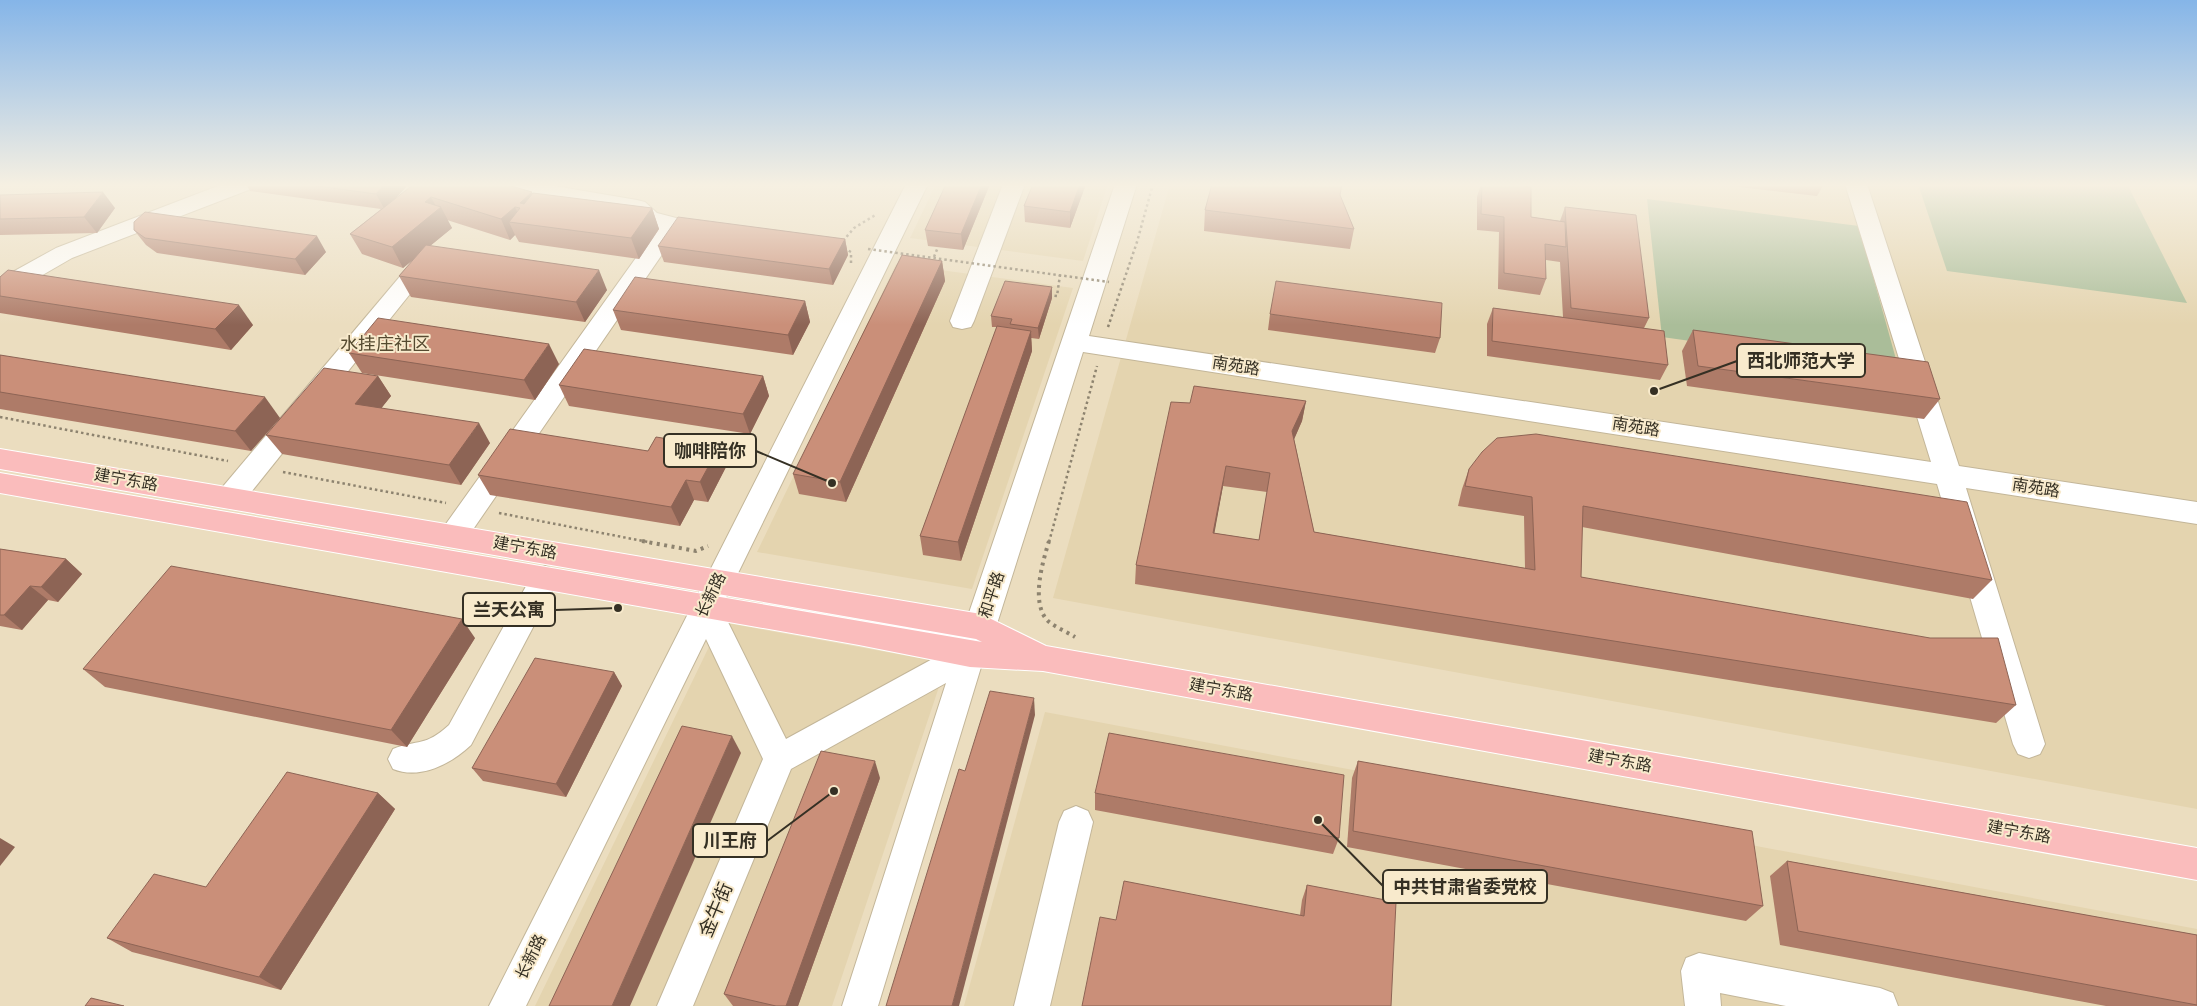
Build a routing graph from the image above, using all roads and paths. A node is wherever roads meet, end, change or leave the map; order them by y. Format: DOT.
graph roads {
  1 [pos="121,231"];
  2 [pos="678,231"];
  3 [pos="851,231"];
  4 [pos="892,231"];
  5 [pos="996,231"];
  6 [pos="1111,231"];
  7 [pos="1139,231"];
  8 [pos="1871,231"];
  9 [pos="839,244"];
  10 [pos="938,247"];
  11 [pos="868,249"];
  12 [pos="933,258"];
  13 [pos="930,265"];
  14 [pos="1060,275"];
  15 [pos="410,279"];
  16 [pos="1109,282"];
  17 [pos="0,289"];
  18 [pos="1048,295"];
  19 [pos="962,320"];
  20 [pos="1075,342"];
  21 [pos="1103,346"];
  22 [pos="0,459"];
  23 [pos="1948,475"];
  24 [pos="0,483"];
  25 [pos="230,498"];
  26 [pos="2197,513"];
  27 [pos="453,536"];
  28 [pos="545,578"];
  29 [pos="711,593"];
  30 [pos="1084,639"];
  31 [pos="976,640"];
  32 [pos="2029,744"];
  33 [pos="404,759"];
  34 [pos="779,759"];
  35 [pos="1076,822"];
  36 [pos="2197,864"];
  37 [pos="507,1006"];
  38 [pos="675,1006"];
  39 [pos="860,1006"];
  40 [pos="1032,1006"];
  41 [pos="1703,1006"];
  42 [pos="1880,1006"];
  1 -- 17 [label="street"];
  2 -- 27 [label="street"];
  3 -- 9 [label="path"];
  4 -- 29 [label="street, 长新路"];
  5 -- 19 [label="street"];
  6 -- 20 [label="street, 和平路"];
  7 -- 21 [label="path"];
  8 -- 23 [label="street"];
  10 -- 12 [label="path"];
  11 -- 12 [label="path, bridge"];
  12 -- 13 [label="path"];
  12 -- 14 [label="path, bridge"];
  14 -- 16 [label="path, bridge"];
  14 -- 18 [label="path"];
  15 -- 25 [label="street"];
  20 -- 21 [label="street, 南苑路"];
  20 -- 31 [label="street, 和平路"];
  21 -- 23 [label="street, 南苑路"];
  21 -- 30 [label="path"];
  22 -- 25 [label="main road, 建宁东路"];
  23 -- 26 [label="street, 南苑路"];
  23 -- 32 [label="street"];
  24 -- 28 [label="main road, 建宁东路"];
  25 -- 27 [label="main road, 建宁东路"];
  27 -- 29 [label="main road, 建宁东路"];
  28 -- 29 [label="main road, 建宁东路"];
  28 -- 33 [label="street"];
  29 -- 31 [label="main road, 建宁东路"];
  29 -- 34 [label="street"];
  29 -- 37 [label="street, 长新路"];
  31 -- 34 [label="street"];
  31 -- 36 [label="main road, 建宁东路"];
  31 -- 39 [label="street, 和平路"];
  34 -- 38 [label="street, 金牛街"];
  35 -- 40 [label="street"];
  41 -- 42 [label="street"];
}
